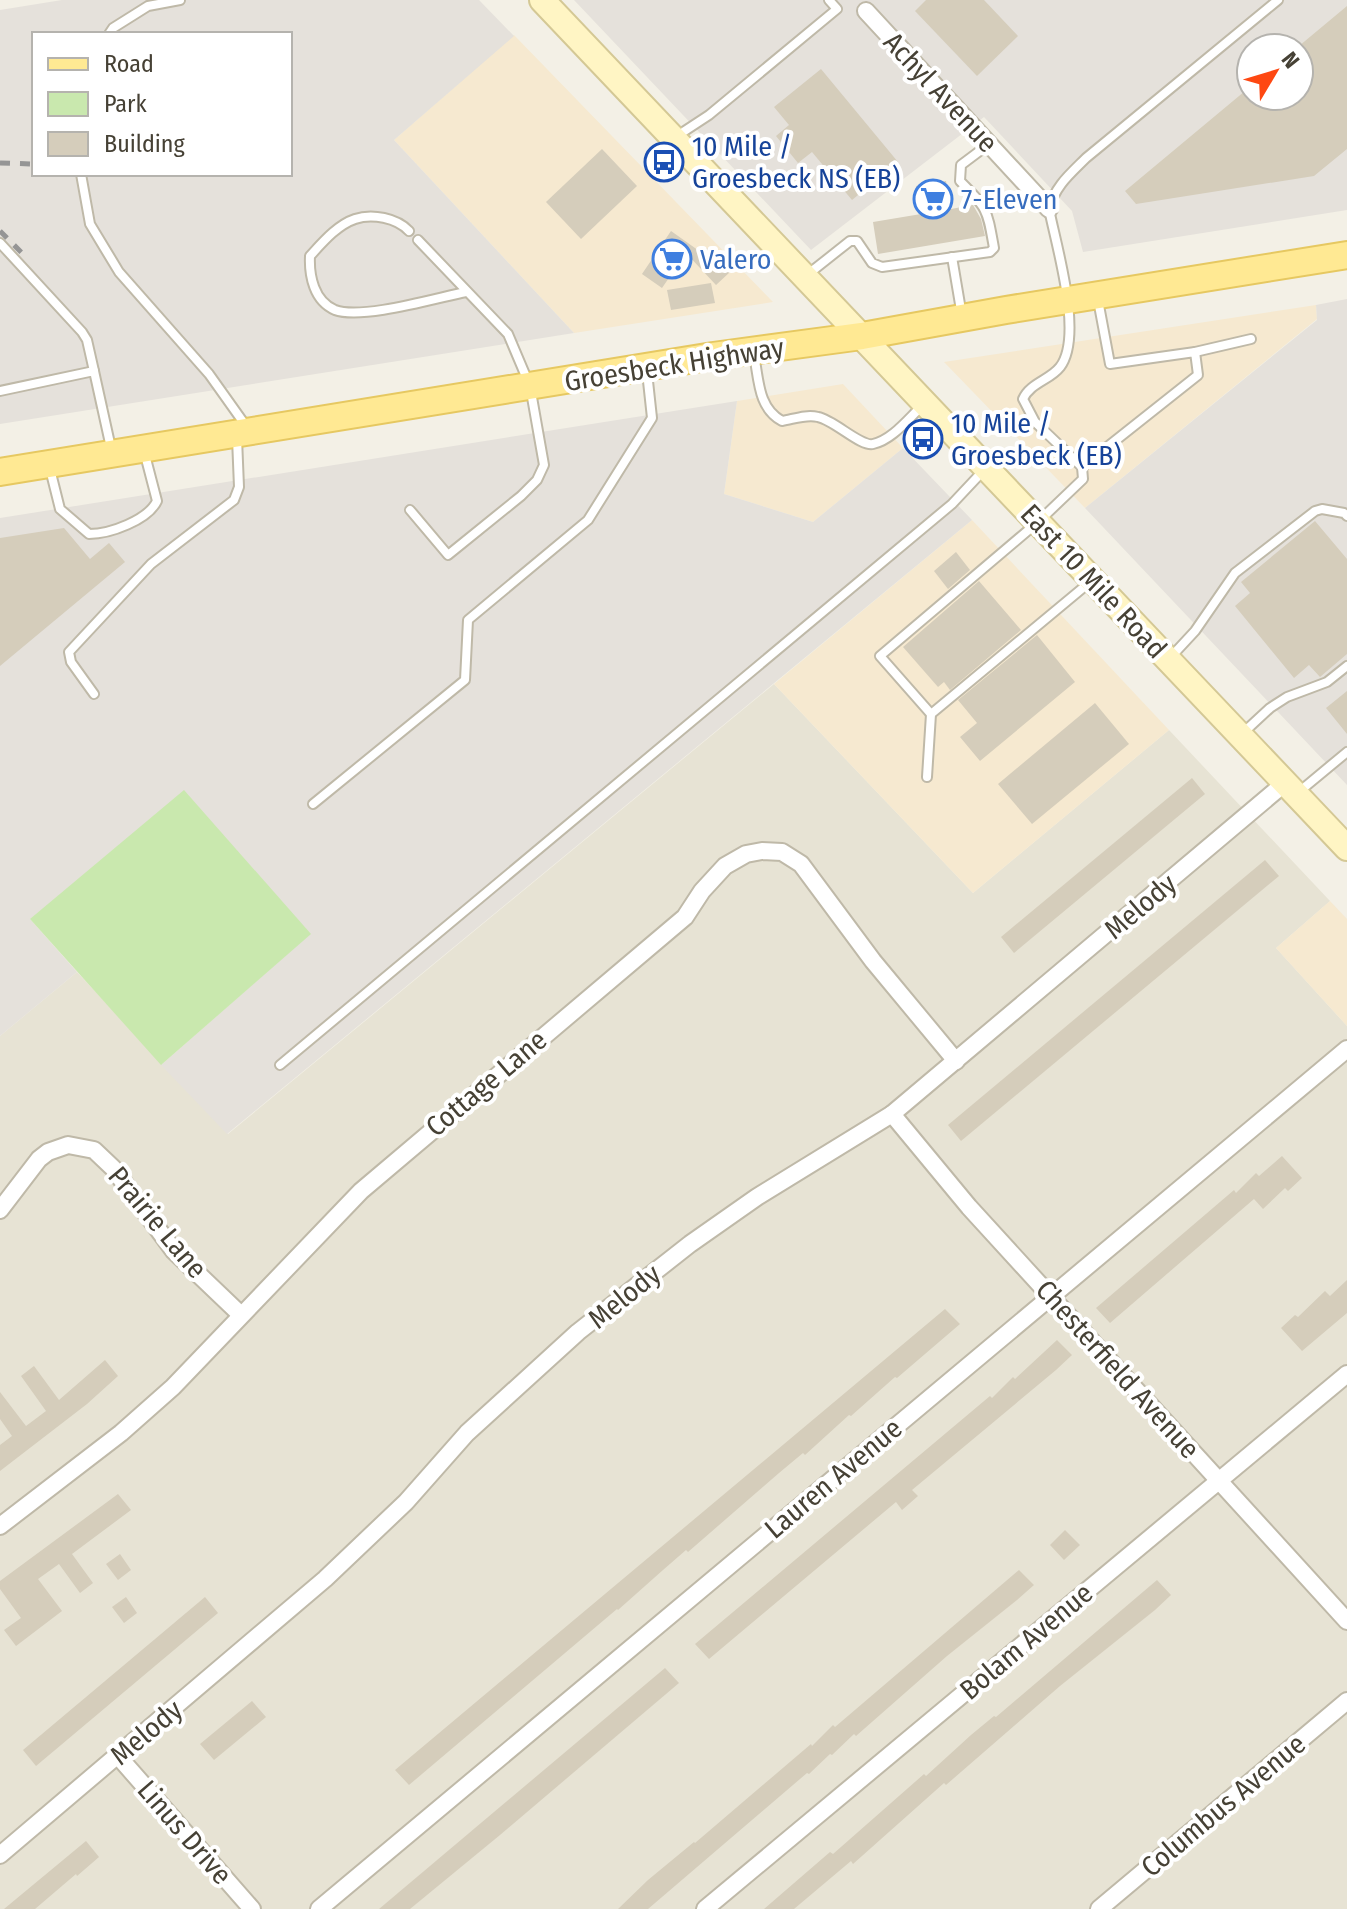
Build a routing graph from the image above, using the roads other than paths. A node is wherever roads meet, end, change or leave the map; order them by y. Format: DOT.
graph roads {
  1 [pos="180,0"];
  2 [pos="542,0"];
  3 [pos="829,0"];
  4 [pos="1278,0"];
  5 [pos="866,11"];
  6 [pos="110,32"];
  7 [pos="673,139"];
  8 [pos="989,144"];
  9 [pos="81,176"];
  10 [pos="1049,209"];
  11 [pos="409,231"];
  12 [pos="418,240"];
  13 [pos="0,243"];
  14 [pos="1347,255"];
  15 [pos="952,257"];
  16 [pos="805,277"];
  17 [pos="466,292"];
  18 [pos="1097,295"];
  19 [pos="1069,300"];
  20 [pos="963,317"];
  21 [pos="862,336"];
  22 [pos="1251,339"];
  23 [pos="753,350"];
  24 [pos="1195,352"];
  25 [pos="646,367"];
  26 [pos="94,371"];
  27 [pos="530,386"];
  28 [pos="0,391"];
  29 [pos="925,403"];
  30 [pos="243,433"];
  31 [pos="143,449"];
  32 [pos="112,454"];
  33 [pos="49,464"];
  34 [pos="986,467"];
  35 [pos="1082,467"];
  36 [pos="0,472"];
  37 [pos="410,510"];
  38 [pos="1347,516"];
  39 [pos="1038,522"];
  40 [pos="1093,580"];
  41 [pos="1168,659"];
  42 [pos="1347,666"];
  43 [pos="94,694"];
  44 [pos="931,714"];
  45 [pos="1240,735"];
  46 [pos="1347,752"];
  47 [pos="927,777"];
  48 [pos="1291,789"];
  49 [pos="313,804"];
  50 [pos="1347,848"];
  51 [pos="1347,1049"];
  52 [pos="956,1061"];
  53 [pos="280,1065"];
  54 [pos="892,1114"];
  55 [pos="0,1210"];
  56 [pos="1052,1295"];
  57 [pos="241,1315"];
  58 [pos="1347,1374"];
  59 [pos="1218,1481"];
  60 [pos="0,1526"];
  61 [pos="1347,1621"];
  62 [pos="1347,1701"];
  63 [pos="118,1756"];
  64 [pos="0,1855"];
  65 [pos="252,1909"];
  66 [pos="319,1909"];
  67 [pos="705,1909"];
  68 [pos="1099,1909"];
  1 -- 6 [label="lane"];
  2 -- 7 [label="main road, East 10 Mile Road"];
  3 -- 7 [label="lane"];
  4 -- 10 [label="lane"];
  5 -- 8 [label="street, Achyl Avenue"];
  7 -- 16 [label="main road, East 10 Mile Road"];
  8 -- 10 [label="street, Achyl Avenue"];
  8 -- 15 [label="lane"];
  9 -- 30 [label="lane"];
  10 -- 19 [label="lane"];
  11 -- 17 [label="lane"];
  12 -- 17 [label="lane"];
  13 -- 26 [label="lane"];
  14 -- 18 [label="main road, Groesbeck Highway"];
  15 -- 16 [label="lane"];
  15 -- 20 [label="lane"];
  16 -- 21 [label="main road, East 10 Mile Road"];
  17 -- 27 [label="lane"];
  18 -- 19 [label="main road, Groesbeck Highway"];
  18 -- 24 [label="lane"];
  19 -- 20 [label="main road, Groesbeck Highway"];
  19 -- 35 [label="lane"];
  20 -- 21 [label="main road, Groesbeck Highway"];
  21 -- 23 [label="main road, Groesbeck Highway"];
  21 -- 29 [label="main road, East 10 Mile Road"];
  22 -- 24 [label="lane"];
  23 -- 25 [label="main road, Groesbeck Highway"];
  23 -- 29 [label="lane"];
  24 -- 35 [label="lane"];
  25 -- 27 [label="main road, Groesbeck Highway"];
  25 -- 49 [label="lane"];
  26 -- 28 [label="lane"];
  26 -- 32 [label="lane"];
  27 -- 30 [label="main road, Groesbeck Highway"];
  27 -- 37 [label="lane"];
  29 -- 34 [label="main road, East 10 Mile Road"];
  30 -- 31 [label="main road, Groesbeck Highway"];
  30 -- 43 [label="lane"];
  31 -- 32 [label="main road, Groesbeck Highway"];
  31 -- 33 [label="lane"];
  32 -- 33 [label="main road, Groesbeck Highway"];
  33 -- 36 [label="main road, Groesbeck Highway"];
  34 -- 39 [label="main road, East 10 Mile Road"];
  34 -- 53 [label="lane"];
  35 -- 39 [label="lane"];
  38 -- 41 [label="lane"];
  39 -- 40 [label="main road, East 10 Mile Road"];
  39 -- 44 [label="lane"];
  40 -- 41 [label="main road, East 10 Mile Road"];
  40 -- 44 [label="lane"];
  41 -- 45 [label="main road, East 10 Mile Road"];
  42 -- 45 [label="lane"];
  44 -- 47 [label="lane"];
  45 -- 48 [label="main road, East 10 Mile Road"];
  46 -- 48 [label="lane"];
  48 -- 50 [label="main road, East 10 Mile Road"];
  48 -- 52 [label="street, Melody"];
  51 -- 56 [label="street, Lauren Avenue"];
  52 -- 54 [label="street, Melody"];
  52 -- 57 [label="street, Cottage Lane"];
  54 -- 56 [label="street, Chesterfield Avenue"];
  54 -- 63 [label="street, Melody"];
  55 -- 57 [label="street, Prairie Lane"];
  56 -- 59 [label="street, Chesterfield Avenue"];
  56 -- 66 [label="street, Lauren Avenue"];
  57 -- 60 [label="street, Cottage Lane"];
  58 -- 59 [label="street, Bolam Avenue"];
  59 -- 61 [label="street, Chesterfield Avenue"];
  59 -- 67 [label="street, Bolam Avenue"];
  62 -- 68 [label="street, Columbus Avenue"];
  63 -- 64 [label="street, Melody"];
  63 -- 65 [label="street, Linus Drive"];
}
